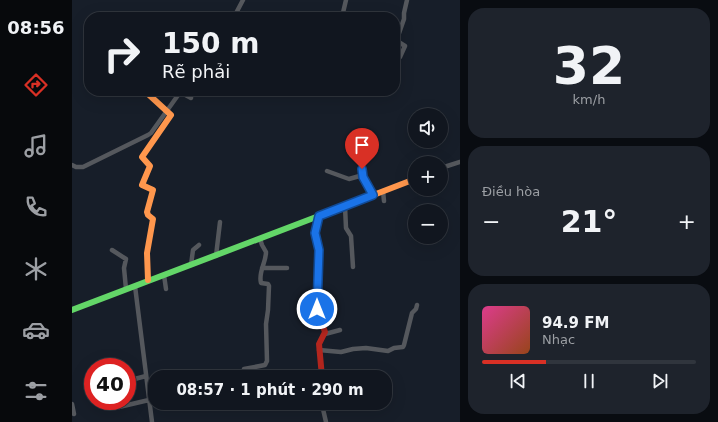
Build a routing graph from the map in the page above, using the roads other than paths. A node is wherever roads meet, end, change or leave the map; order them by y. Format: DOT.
graph roads {
  1 [pos="242,0"];
  2 [pos="346,0"];
  3 [pos="407,0"];
  4 [pos="236,12"];
  5 [pos="343,12"];
  6 [pos="400,30"];
  7 [pos="400,43"];
  8 [pos="400,57"];
  9 [pos="150,96"];
  10 [pos="179,96"];
  11 [pos="188,96"];
  12 [pos="191,98"];
  13 [pos="169,112"];
  14 [pos="368,150"];
  15 [pos="460,162"];
  16 [pos="72,165"];
  17 [pos="448,166"];
  18 [pos="327,172"];
  19 [pos="363,175"];
  20 [pos="408,182"];
  21 [pos="383,191"];
  22 [pos="373,195"];
  23 [pos="384,201"];
  24 [pos="344,206"];
  25 [pos="319,216"];
  26 [pos="220,222"];
  27 [pos="260,239"];
  28 [pos="199,245"];
  29 [pos="112,250"];
  30 [pos="216,256"];
  31 [pos="191,265"];
  32 [pos="353,267"];
  33 [pos="262,268"];
  34 [pos="287,268"];
  35 [pos="164,275"];
  36 [pos="148,280"];
  37 [pos="135,286"];
  38 [pos="126,289"];
  39 [pos="166,289"];
  40 [pos="417,305"];
  41 [pos="72,310"];
  42 [pos="340,330"];
  43 [pos="325,334"];
  44 [pos="319,350"];
  45 [pos="244,369"];
  46 [pos="321,370"];
  47 [pos="146,376"];
  48 [pos="136,379"];
  49 [pos="148,392"];
  50 [pos="148,400"];
  51 [pos="136,403"];
  52 [pos="72,404"];
  53 [pos="150,410"];
  54 [pos="323,410"];
  55 [pos="74,414"];
  56 [pos="152,422"];
  57 [pos="326,422"];
  1 -- 4 [label="street"];
  2 -- 5 [label="street"];
  3 -- 6 [label="street"];
  7 -- 8 [label="street"];
  9 -- 13 [label="street"];
  10 -- 13 [label="street"];
  11 -- 12 [label="street"];
  13 -- 16 [label="street"];
  13 -- 36 [label="street"];
  14 -- 19 [label="street"];
  15 -- 17 [label="street"];
  18 -- 19 [label="street"];
  19 -- 22 [label="street"];
  20 -- 21 [label="street"];
  21 -- 22 [label="street"];
  21 -- 23 [label="street"];
  22 -- 24 [label="street"];
  24 -- 25 [label="street"];
  24 -- 32 [label="street"];
  25 -- 27 [label="street"];
  25 -- 43 [label="street"];
  26 -- 30 [label="street"];
  27 -- 30 [label="street"];
  27 -- 33 [label="street"];
  28 -- 31 [label="street"];
  29 -- 38 [label="street"];
  30 -- 31 [label="street"];
  31 -- 35 [label="street"];
  33 -- 34 [label="street"];
  33 -- 45 [label="street"];
  35 -- 36 [label="street"];
  35 -- 39 [label="street"];
  36 -- 37 [label="street"];
  37 -- 38 [label="street"];
  37 -- 47 [label="street"];
  38 -- 41 [label="street"];
  40 -- 44 [label="street"];
  42 -- 43 [label="street"];
  43 -- 44 [label="street"];
  44 -- 46 [label="street"];
  47 -- 48 [label="street"];
  47 -- 49 [label="street"];
  50 -- 51 [label="street"];
  52 -- 55 [label="street"];
  53 -- 56 [label="street"];
  54 -- 57 [label="street"];
}
